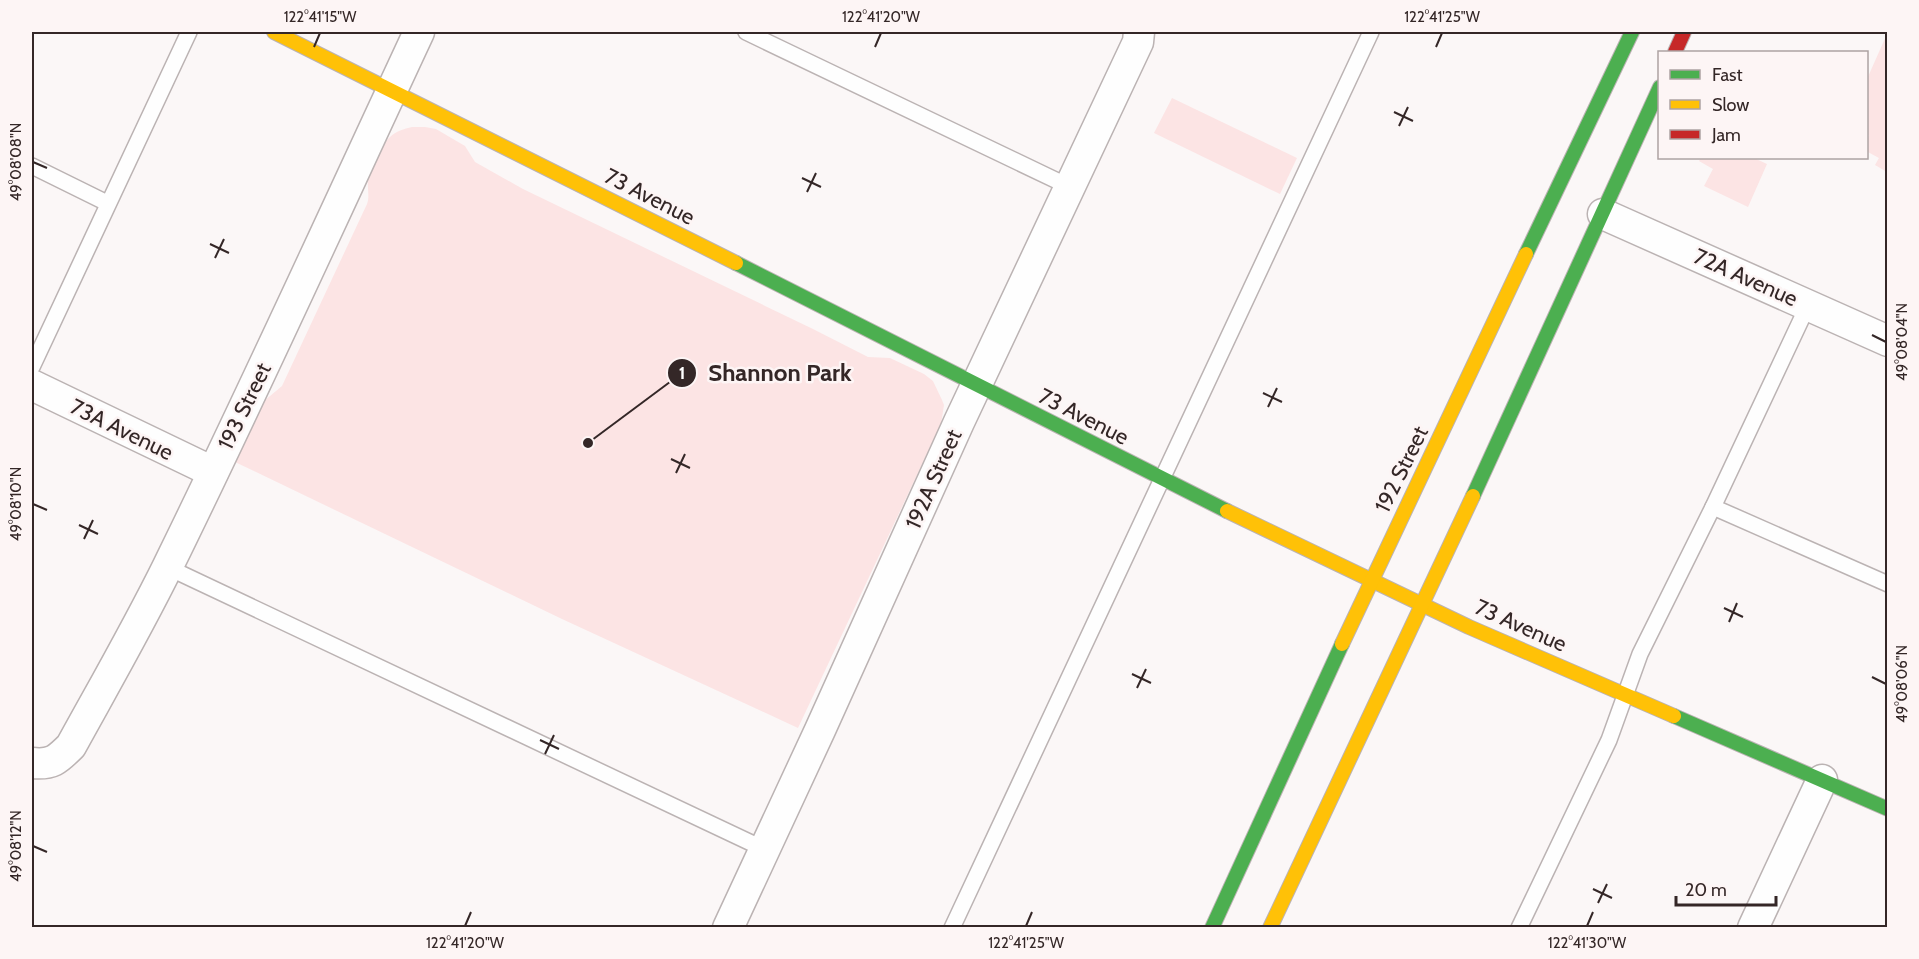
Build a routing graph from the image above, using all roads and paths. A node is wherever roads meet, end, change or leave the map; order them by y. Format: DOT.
graph roads {
  1 [pos="189,32"];
  2 [pos="274,32"];
  3 [pos="419,32"];
  4 [pos="746,32"];
  5 [pos="1139,32"];
  6 [pos="1371,32"];
  7 [pos="1632,32"];
  8 [pos="1684,32"];
  9 [pos="1675,51"];
  10 [pos="1658,89"];
  11 [pos="392,90"];
  12 [pos="32,166"];
  13 [pos="1070,187"];
  14 [pos="108,203"];
  15 [pos="1603,214"];
  16 [pos="1808,305"];
  17 [pos="1887,341"];
  18 [pos="32,367"];
  19 [pos="977,384"];
  20 [pos="32,385"];
  21 [pos="213,472"];
  22 [pos="1162,480"];
  23 [pos="1713,507"];
  24 [pos="167,567"];
  25 [pos="1371,580"];
  26 [pos="1887,584"];
  27 [pos="1423,605"];
  28 [pos="1626,693"];
  29 [pos="39,764"];
  30 [pos="1822,780"];
  31 [pos="1887,809"];
  32 [pos="764,849"];
  33 [pos="728,927"];
  34 [pos="952,927"];
  35 [pos="1212,927"];
  36 [pos="1270,927"];
  37 [pos="1519,927"];
  38 [pos="1753,927"];
  1 -- 14 [label="lane"];
  2 -- 11 [label="main road, 73 Avenue"];
  3 -- 11 [label="street, 193 Street"];
  4 -- 13 [label="lane"];
  5 -- 13 [label="street, 192A Street"];
  6 -- 22 [label="lane"];
  7 -- 25 [label="main road, 192 Street"];
  8 -- 9 [label="main road"];
  10 -- 15 [label="main road"];
  11 -- 19 [label="main road, 73 Avenue"];
  11 -- 21 [label="street, 193 Street"];
  12 -- 14 [label="lane"];
  13 -- 19 [label="street, 192A Street"];
  14 -- 18 [label="lane"];
  15 -- 16 [label="street, 72A Avenue"];
  15 -- 27 [label="main road"];
  16 -- 17 [label="street, 72A Avenue"];
  16 -- 23 [label="lane"];
  19 -- 22 [label="main road, 73 Avenue"];
  19 -- 32 [label="street, 192A Street"];
  20 -- 21 [label="street, 73A Avenue"];
  21 -- 24 [label="street, 193 Street"];
  22 -- 25 [label="main road, 73 Avenue"];
  22 -- 34 [label="lane"];
  23 -- 26 [label="lane"];
  23 -- 28 [label="lane"];
  24 -- 29 [label="street, 193 Street"];
  24 -- 32 [label="lane"];
  25 -- 27 [label="main road, 73 Avenue"];
  25 -- 35 [label="main road, 192 Street"];
  27 -- 28 [label="main road, 73 Avenue"];
  27 -- 36 [label="main road"];
  28 -- 30 [label="main road, 73 Avenue"];
  28 -- 37 [label="lane"];
  30 -- 31 [label="main road, 73 Avenue"];
  30 -- 38 [label="street"];
  32 -- 33 [label="street, 192A Street"];
}
